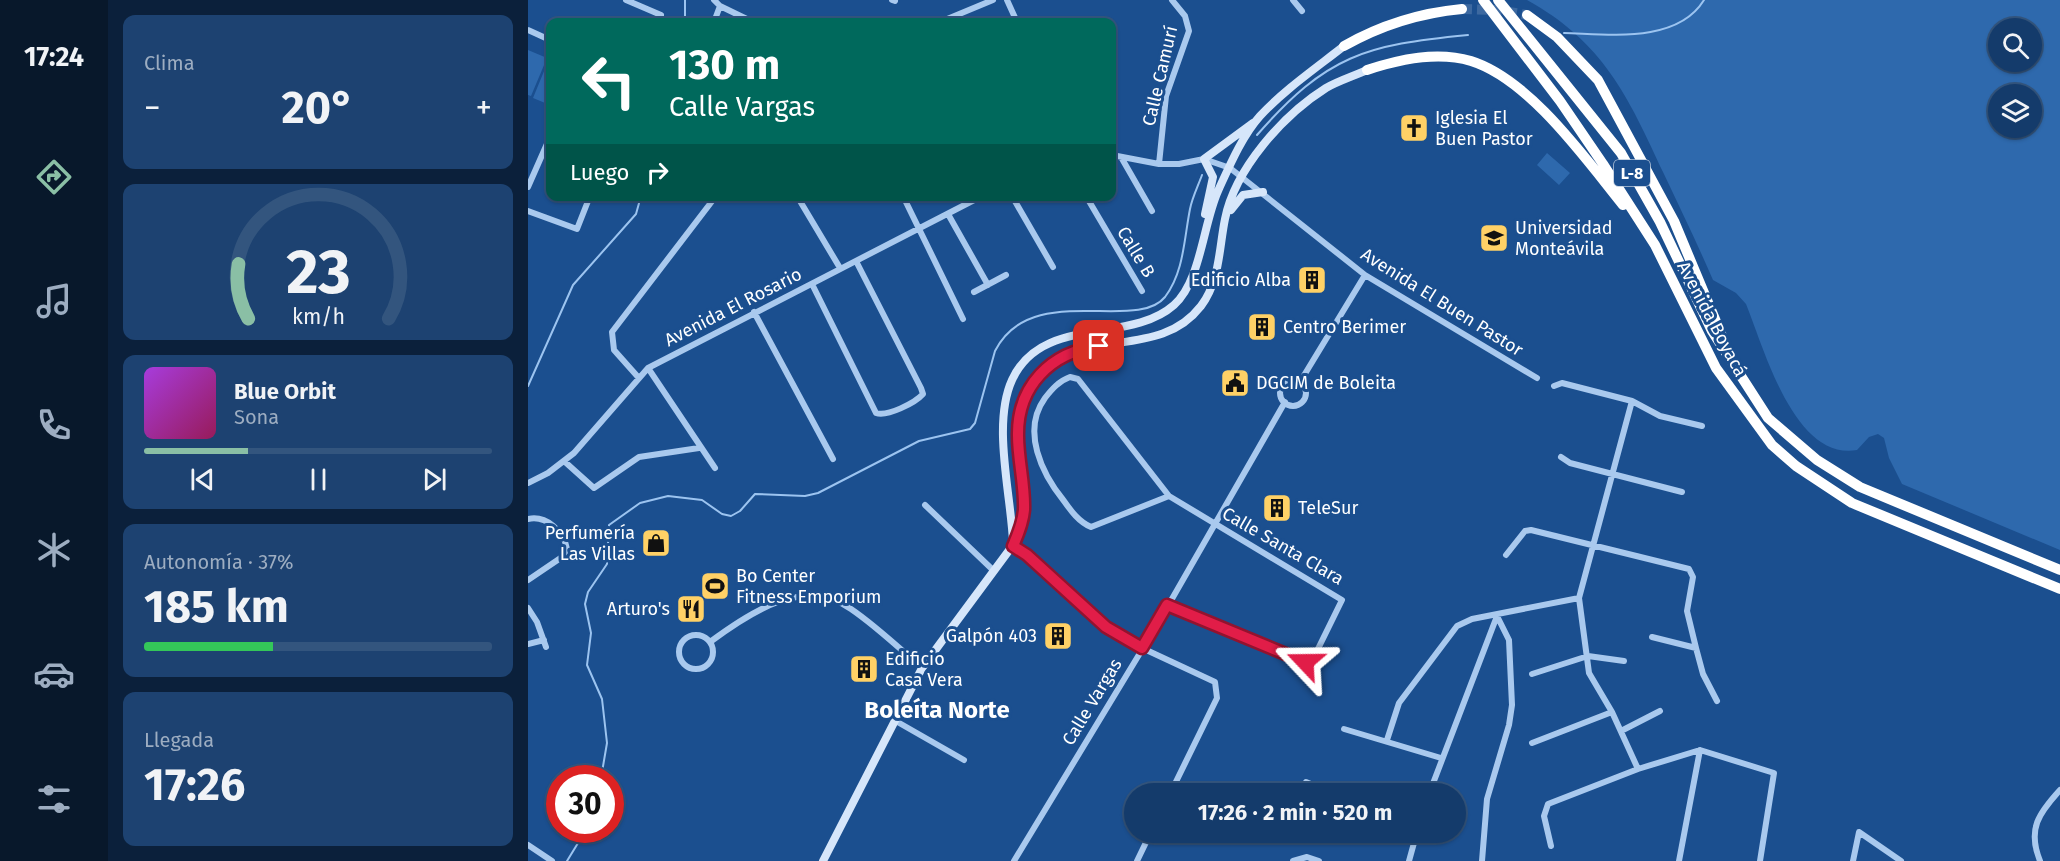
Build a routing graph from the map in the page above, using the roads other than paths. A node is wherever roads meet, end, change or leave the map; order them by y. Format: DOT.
graph roads {
  1 [pos="626,0"];
  2 [pos="714,0"];
  3 [pos="993,0"];
  4 [pos="1007,0"];
  5 [pos="1184,0"];
  6 [pos="1293,0"];
  7 [pos="1483,0"];
  8 [pos="1498,0"];
  9 [pos="1174,1"];
  10 [pos="720,6"];
  11 [pos="1462,9"];
  12 [pos="1302,11"];
  13 [pos="661,15"];
  14 [pos="1527,15"];
  15 [pos="716,18"];
  16 [pos="745,18"];
  17 [pos="950,18"];
  18 [pos="1015,18"];
  19 [pos="528,30"];
  20 [pos="546,38"];
  21 [pos="1344,46"];
  22 [pos="1367,70"];
  23 [pos="1260,117"];
  24 [pos="546,146"];
  25 [pos="1116,156"];
  26 [pos="1121,157"];
  27 [pos="1204,159"];
  28 [pos="1159,164"];
  29 [pos="1230,168"];
  30 [pos="1241,177"];
  31 [pos="528,187"];
  32 [pos="1263,192"];
  33 [pos="588,201"];
  34 [pos="712,201"];
  35 [pos="800,201"];
  36 [pos="905,201"];
  37 [pos="971,201"];
  38 [pos="1015,201"];
  39 [pos="1089,201"];
  40 [pos="528,211"];
  41 [pos="1152,211"];
  42 [pos="948,214"];
  43 [pos="1225,218"];
  44 [pos="1204,227"];
  45 [pos="918,230"];
  46 [pos="1655,245"];
  47 [pos="856,261"];
  48 [pos="1053,267"];
  49 [pos="840,268"];
  50 [pos="1006,275"];
  51 [pos="1365,275"];
  52 [pos="812,284"];
  53 [pos="988,285"];
  54 [pos="1142,291"];
  55 [pos="974,292"];
  56 [pos="754,312"];
  57 [pos="963,319"];
  58 [pos="1733,367"];
  59 [pos="648,368"];
  60 [pos="638,378"];
  61 [pos="1537,378"];
  62 [pos="1300,382"];
  63 [pos="1554,386"];
  64 [pos="1632,401"];
  65 [pos="1285,402"];
  66 [pos="1702,426"];
  67 [pos="699,448"];
  68 [pos="1561,457"];
  69 [pos="832,459"];
  70 [pos="564,461"];
  71 [pos="715,468"];
  72 [pos="1613,474"];
  73 [pos="528,483"];
  74 [pos="1682,492"];
  75 [pos="1169,496"];
  76 [pos="925,505"];
  77 [pos="528,519"];
  78 [pos="1215,524"];
  79 [pos="1013,546"];
  80 [pos="1594,546"];
  81 [pos="1506,555"];
  82 [pos="2060,570"];
  83 [pos="994,571"];
  84 [pos="528,580"];
  85 [pos="2060,589"];
  86 [pos="1579,598"];
  87 [pos="1167,605"];
  88 [pos="528,608"];
  89 [pos="1497,616"];
  90 [pos="1652,637"];
  91 [pos="710,642"];
  92 [pos="528,644"];
  93 [pos="1142,648"];
  94 [pos="1696,648"];
  95 [pos="1587,656"];
  96 [pos="1624,661"];
  97 [pos="922,668"];
  98 [pos="1532,674"];
  99 [pos="1717,700"];
  100 [pos="1660,711"];
  101 [pos="1612,712"];
  102 [pos="894,720"];
  103 [pos="1344,729"];
  104 [pos="1621,731"];
  105 [pos="1387,740"];
  106 [pos="1532,743"];
  107 [pos="1700,750"];
  108 [pos="1441,758"];
  109 [pos="964,760"];
  110 [pos="1638,769"];
  111 [pos="1175,783"];
  112 [pos="1433,783"];
  113 [pos="2060,790"];
  114 [pos="1146,843"];
  115 [pos="1414,843"];
  116 [pos="528,844"];
  117 [pos="1551,846"];
  118 [pos="552,861"];
  119 [pos="823,861"];
  120 [pos="1014,861"];
  121 [pos="1137,861"];
  122 [pos="1293,861"];
  123 [pos="1318,861"];
  124 [pos="1408,861"];
  125 [pos="1482,861"];
  126 [pos="1679,861"];
  127 [pos="1760,861"];
  128 [pos="1853,861"];
  129 [pos="1901,861"];
  130 [pos="2040,861"];
  1 -- 13 [label="street"];
  2 -- 10 [label="street"];
  3 -- 17 [label="street"];
  4 -- 18 [label="street"];
  5 -- 9 [label="street"];
  6 -- 12 [label="street"];
  7 -- 46 [label="highway, Avenida Boyacá / L-8"];
  8 -- 58 [label="highway, Avenida Boyacá / L-8"];
  9 -- 28 [label="street, Calle Camurí"];
  10 -- 15 [label="street"];
  10 -- 16 [label="street"];
  11 -- 21 [label="highway"];
  14 -- 58 [label="highway"];
  19 -- 20 [label="street"];
  21 -- 23 [label="street"];
  22 -- 30 [label="street"];
  22 -- 46 [label="highway"];
  23 -- 27 [label="street"];
  23 -- 29 [label="street"];
  24 -- 31 [label="street"];
  25 -- 26 [label="street, Avenida El Buen Pastor"];
  26 -- 28 [label="street, Avenida El Buen Pastor"];
  26 -- 41 [label="street"];
  27 -- 28 [label="street, Avenida El Buen Pastor"];
  27 -- 29 [label="street, Avenida El Buen Pastor"];
  27 -- 44 [label="street"];
  29 -- 30 [label="street, Avenida El Buen Pastor"];
  29 -- 44 [label="street"];
  30 -- 32 [label="street, Avenida El Buen Pastor"];
  30 -- 43 [label="street"];
  32 -- 43 [label="street"];
  32 -- 51 [label="street, Avenida El Buen Pastor"];
  33 -- 40 [label="street"];
  34 -- 60 [label="street"];
  35 -- 49 [label="street"];
  36 -- 45 [label="street"];
  37 -- 42 [label="street, Avenida El Rosario"];
  38 -- 48 [label="street"];
  39 -- 54 [label="street, Calle B"];
  42 -- 45 [label="street, Avenida El Rosario"];
  42 -- 53 [label="street"];
  43 -- 79 [label="street"];
  44 -- 79 [label="street"];
  45 -- 47 [label="street, Avenida El Rosario"];
  45 -- 57 [label="street"];
  46 -- 85 [label="highway, Avenida Boyacá / L-8"];
  47 -- 49 [label="street, Avenida El Rosario"];
  47 -- 52 [label="street"];
  49 -- 52 [label="street, Avenida El Rosario"];
  50 -- 53 [label="street"];
  51 -- 61 [label="street, Avenida El Buen Pastor"];
  51 -- 62 [label="street, Calle Vargas"];
  52 -- 56 [label="street, Avenida El Rosario"];
  53 -- 55 [label="street"];
  56 -- 59 [label="street, Avenida El Rosario"];
  56 -- 69 [label="street"];
  58 -- 82 [label="highway, Avenida Boyacá / L-8"];
  59 -- 60 [label="street, Avenida El Rosario"];
  59 -- 67 [label="street"];
  60 -- 70 [label="street, Avenida El Rosario"];
  62 -- 65 [label="street, Calle Vargas"];
  62 -- 65 [label="street, Calle Vargas"];
  63 -- 64 [label="street"];
  64 -- 66 [label="street"];
  64 -- 72 [label="street"];
  65 -- 78 [label="street, Calle Vargas"];
  67 -- 70 [label="street"];
  67 -- 71 [label="street"];
  68 -- 72 [label="street"];
  70 -- 73 [label="street, Avenida El Rosario"];
  72 -- 74 [label="street"];
  72 -- 80 [label="street"];
  75 -- 75 [label="street, Calle Santa Clara"];
  75 -- 78 [label="street, Calle Santa Clara"];
  76 -- 83 [label="street"];
  77 -- 84 [label="street"];
  78 -- 87 [label="street, Calle Vargas"];
  78 -- 87 [label="street, Calle Santa Clara"];
  79 -- 83 [label="street"];
  79 -- 93 [label="street"];
  80 -- 81 [label="street"];
  80 -- 86 [label="street"];
  80 -- 94 [label="street"];
  83 -- 97 [label="street"];
  86 -- 89 [label="street"];
  86 -- 95 [label="street"];
  87 -- 93 [label="street, Calle Vargas"];
  88 -- 92 [label="street"];
  89 -- 105 [label="street"];
  89 -- 108 [label="street"];
  89 -- 125 [label="street"];
  90 -- 94 [label="street"];
  91 -- 91 [label="street"];
  91 -- 97 [label="street"];
  93 -- 111 [label="street"];
  93 -- 120 [label="street, Calle Vargas"];
  94 -- 99 [label="street"];
  95 -- 96 [label="street"];
  95 -- 98 [label="street"];
  95 -- 101 [label="street"];
  97 -- 102 [label="street"];
  100 -- 104 [label="street"];
  101 -- 104 [label="street"];
  101 -- 106 [label="street"];
  102 -- 109 [label="street"];
  102 -- 119 [label="street"];
  103 -- 105 [label="street"];
  104 -- 110 [label="street"];
  105 -- 108 [label="street"];
  107 -- 110 [label="street"];
  107 -- 126 [label="street"];
  107 -- 127 [label="street"];
  108 -- 112 [label="street"];
  110 -- 117 [label="street"];
  113 -- 130 [label="street"];
  114 -- 121 [label="street"];
  115 -- 124 [label="street"];
  116 -- 118 [label="street"];
  122 -- 123 [label="street"];
  128 -- 129 [label="street"];
}
